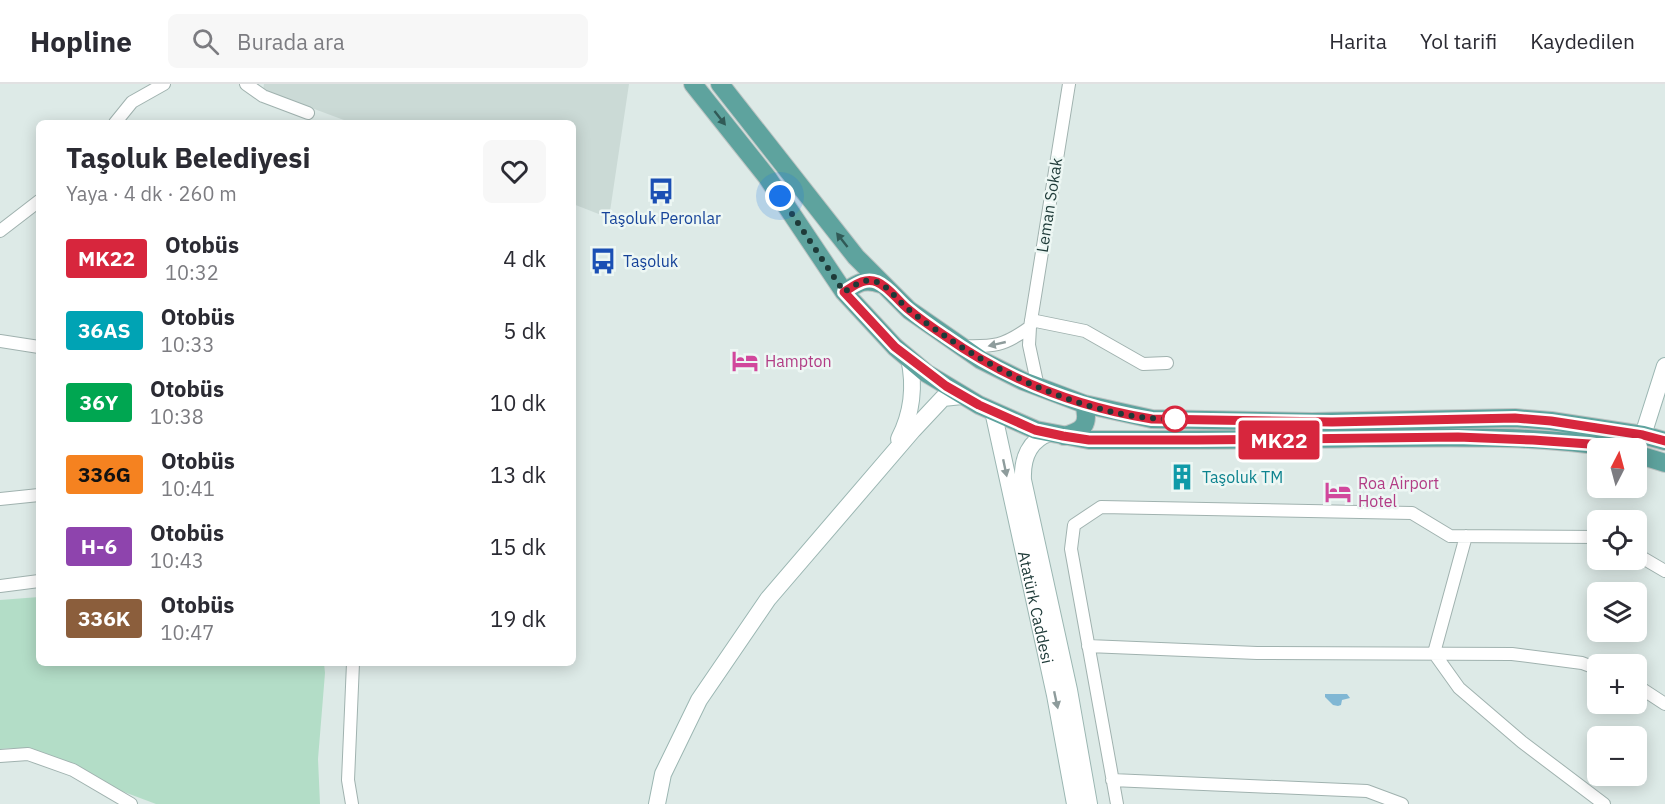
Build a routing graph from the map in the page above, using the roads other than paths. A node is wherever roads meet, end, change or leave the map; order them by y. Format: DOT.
graph roads {
  1 [pos="164,84"];
  2 [pos="246,84"];
  3 [pos="693,84"];
  4 [pos="720,84"];
  5 [pos="1070,84"];
  6 [pos="308,113"];
  7 [pos="117,120"];
  8 [pos="36,203"];
  9 [pos="0,231"];
  10 [pos="881,284"];
  11 [pos="844,292"];
  12 [pos="1031,323"];
  13 [pos="0,341"];
  14 [pos="959,346"];
  15 [pos="36,347"];
  16 [pos="909,358"];
  17 [pos="1167,363"];
  18 [pos="1665,366"];
  19 [pos="1038,387"];
  20 [pos="962,396"];
  21 [pos="1084,404"];
  22 [pos="993,411"];
  23 [pos="1056,434"];
  24 [pos="1643,435"];
  25 [pos="1665,441"];
  26 [pos="1587,444"];
  27 [pos="893,450"];
  28 [pos="1647,457"];
  29 [pos="1665,463"];
  30 [pos="36,495"];
  31 [pos="0,499"];
  32 [pos="1466,536"];
  33 [pos="1587,537"];
  34 [pos="1647,560"];
  35 [pos="1665,571"];
  36 [pos="36,581"];
  37 [pos="0,586"];
  38 [pos="1088,646"];
  39 [pos="1434,653"];
  40 [pos="1587,665"];
  41 [pos="353,666"];
  42 [pos="1647,692"];
  43 [pos="1665,704"];
  44 [pos="0,756"];
  45 [pos="1112,780"];
  46 [pos="131,804"];
  47 [pos="352,804"];
  48 [pos="657,804"];
  49 [pos="1075,804"];
  50 [pos="1089,804"];
  51 [pos="1117,804"];
  52 [pos="1402,804"];
  53 [pos="1604,804"];
  1 -- 7 [label="street"];
  2 -- 6 [label="street"];
  3 -- 11 [label="main road, one-way"];
  10 -- 4 [label="main road, one-way"];
  5 -- 12 [label="street, Leman Sokak"];
  8 -- 9 [label="street"];
  10 -- 11 [label="main road"];
  10 -- 14 [label="main road"];
  11 -- 16 [label="main road"];
  12 -- 14 [label="street, one-way"];
  12 -- 17 [label="street"];
  12 -- 19 [label="street, Leman Sokak"];
  13 -- 15 [label="street"];
  14 -- 19 [label="main road"];
  16 -- 20 [label="main road"];
  16 -- 27 [label="main road"];
  18 -- 24 [label="main road"];
  19 -- 21 [label="main road"];
  20 -- 22 [label="main road"];
  20 -- 27 [label="main road"];
  21 -- 23 [label="main road"];
  21 -- 24 [label="main road"];
  22 -- 23 [label="main road"];
  22 -- 49 [label="main road, Atatürk Caddesi, one-way"];
  23 -- 26 [label="main road"];
  23 -- 50 [label="main road, Atatürk Caddesi"];
  24 -- 25 [label="main road"];
  27 -- 48 [label="main road"];
  28 -- 29 [label="main road"];
  30 -- 31 [label="street"];
  32 -- 33 [label="street"];
  32 -- 38 [label="street"];
  32 -- 39 [label="street"];
  34 -- 35 [label="street"];
  36 -- 37 [label="street"];
  38 -- 39 [label="street"];
  38 -- 45 [label="street"];
  39 -- 40 [label="street"];
  39 -- 53 [label="street"];
  41 -- 47 [label="street"];
  42 -- 43 [label="street"];
  44 -- 46 [label="street"];
  45 -- 51 [label="street"];
  45 -- 52 [label="street"];
}
